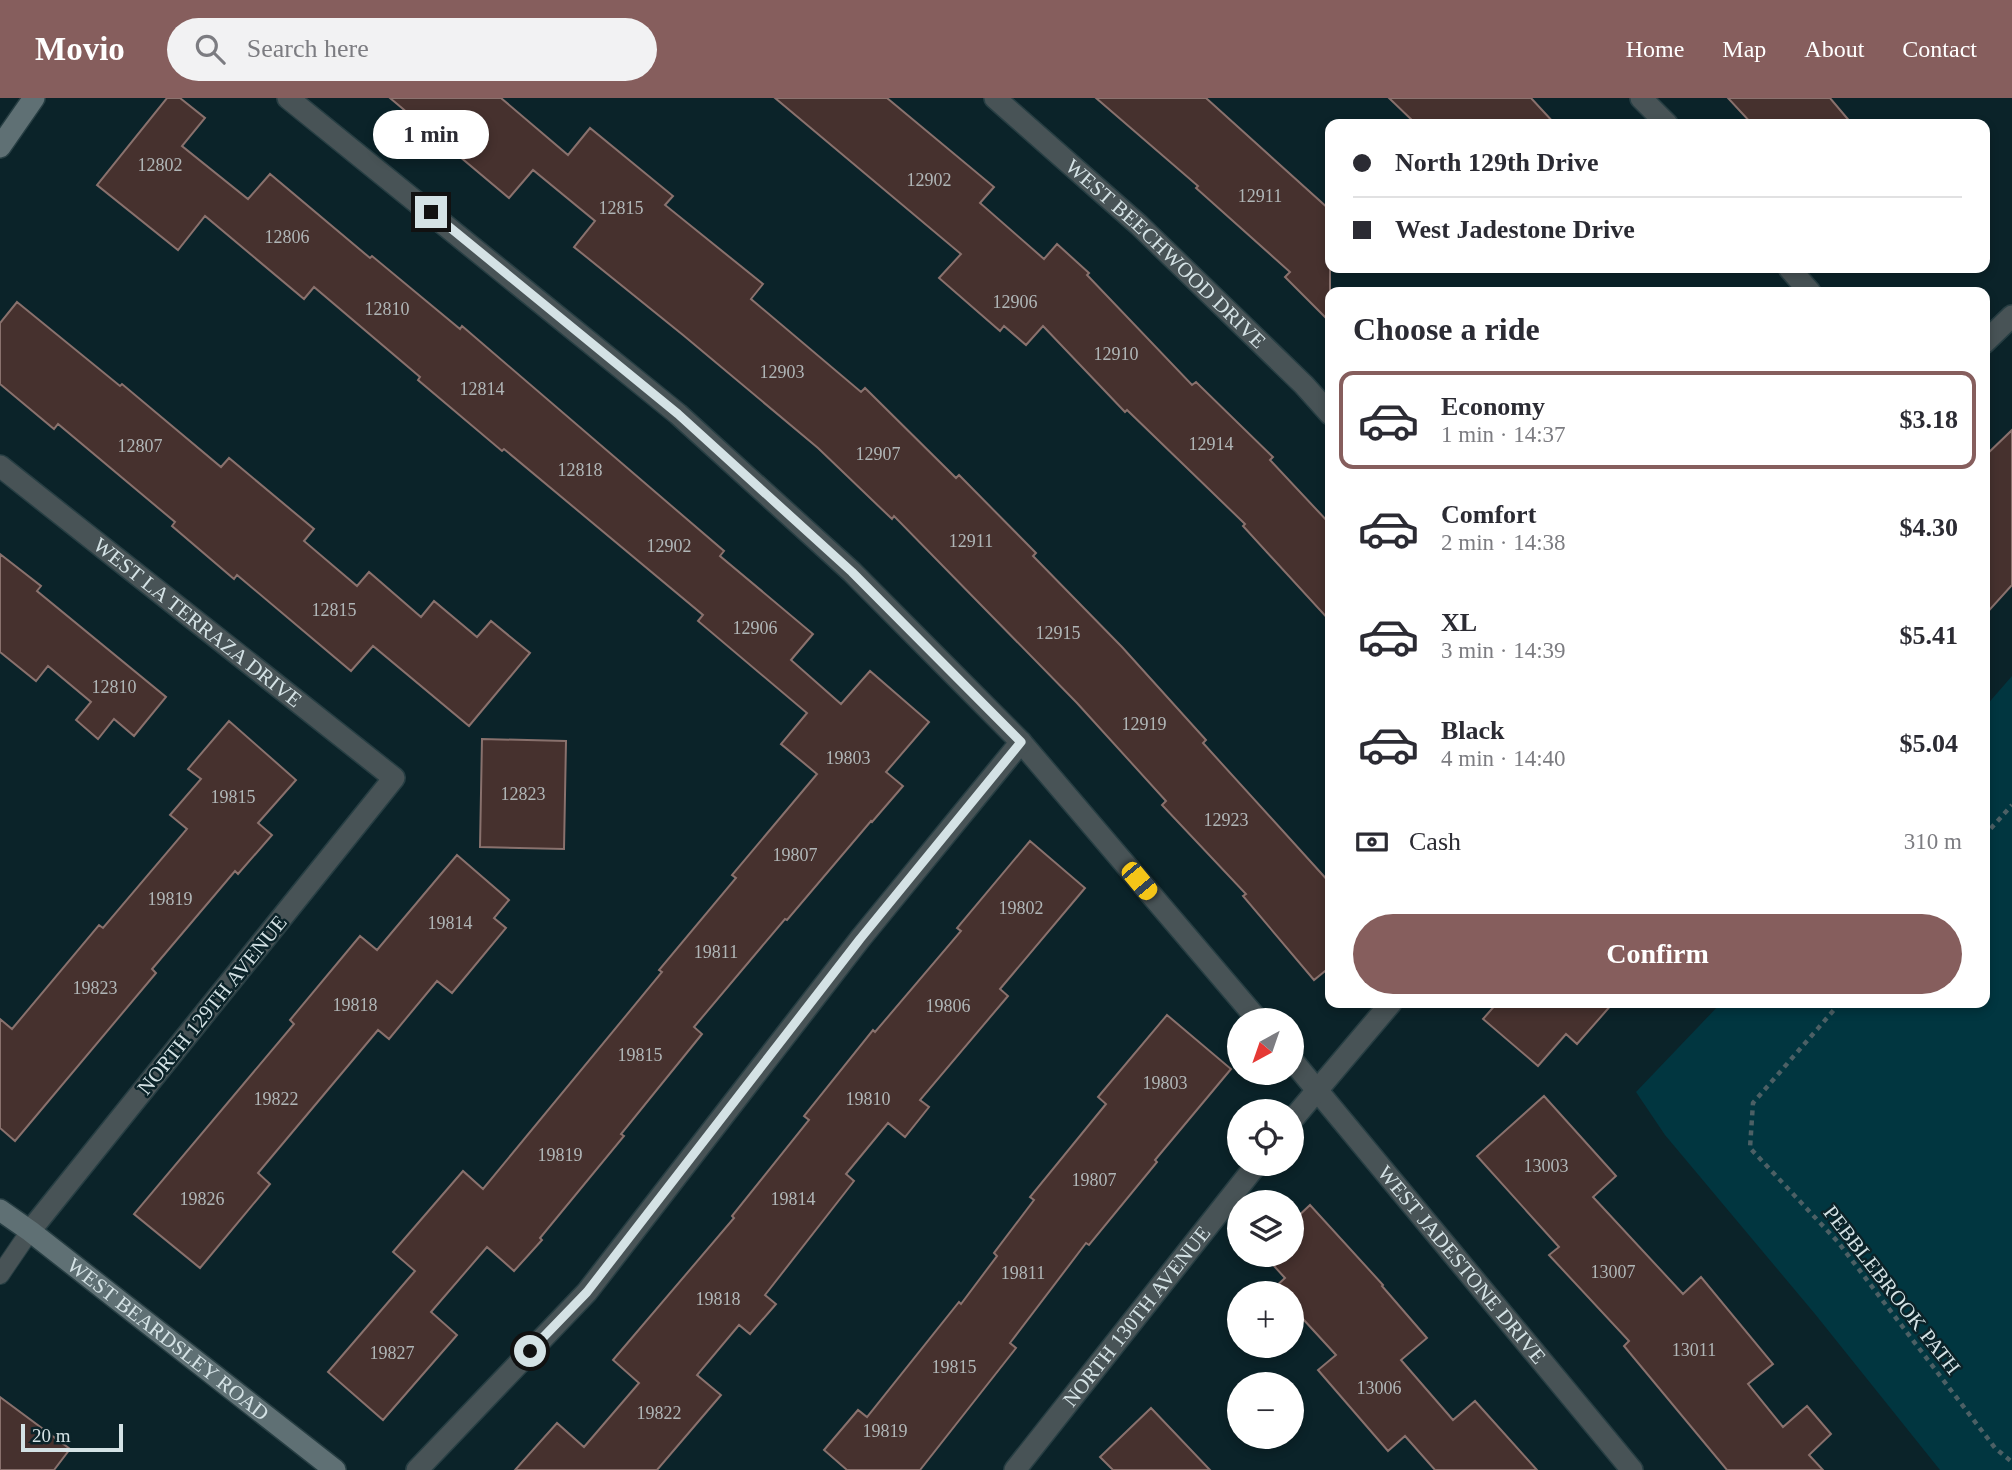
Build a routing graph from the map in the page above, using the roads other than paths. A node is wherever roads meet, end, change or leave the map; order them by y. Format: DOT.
graph roads {
  1 [pos="34,98"];
  2 [pos="288,98"];
  3 [pos="996,98"];
  4 [pos="1641,98"];
  5 [pos="1662,119"];
  6 [pos="0,147"];
  7 [pos="1793,273"];
  8 [pos="1806,287"];
  9 [pos="2012,316"];
  10 [pos="1990,337"];
  11 [pos="1325,408"];
  12 [pos="0,466"];
  13 [pos="1021,742"];
  14 [pos="394,778"];
  15 [pos="1248,1008"];
  16 [pos="1387,1008"];
  17 [pos="1304,1074"];
  18 [pos="1316,1089"];
  19 [pos="1304,1104"];
  20 [pos="1248,1176"];
  21 [pos="0,1210"];
  22 [pos="30,1231"];
  23 [pos="0,1275"];
  24 [pos="335,1470"];
  25 [pos="417,1470"];
  26 [pos="1015,1470"];
  27 [pos="1632,1470"];
  1 -- 6 [label="street"];
  2 -- 13 [label="street"];
  3 -- 11 [label="street, WEST BEECHWOOD DRIVE"];
  4 -- 5 [label="street"];
  7 -- 8 [label="street"];
  9 -- 10 [label="street"];
  12 -- 14 [label="street, WEST LA TERRAZA DRIVE"];
  13 -- 15 [label="street"];
  13 -- 25 [label="street"];
  14 -- 22 [label="street, NORTH 129TH AVENUE"];
  16 -- 18 [label="street"];
  17 -- 18 [label="street, WEST JADESTONE DRIVE"];
  18 -- 19 [label="street"];
  18 -- 27 [label="street, WEST JADESTONE DRIVE"];
  20 -- 26 [label="street, NORTH 130TH AVENUE"];
  21 -- 22 [label="street, WEST BEARDSLEY ROAD"];
  22 -- 23 [label="lane"];
  22 -- 24 [label="street, WEST BEARDSLEY ROAD"];
}
